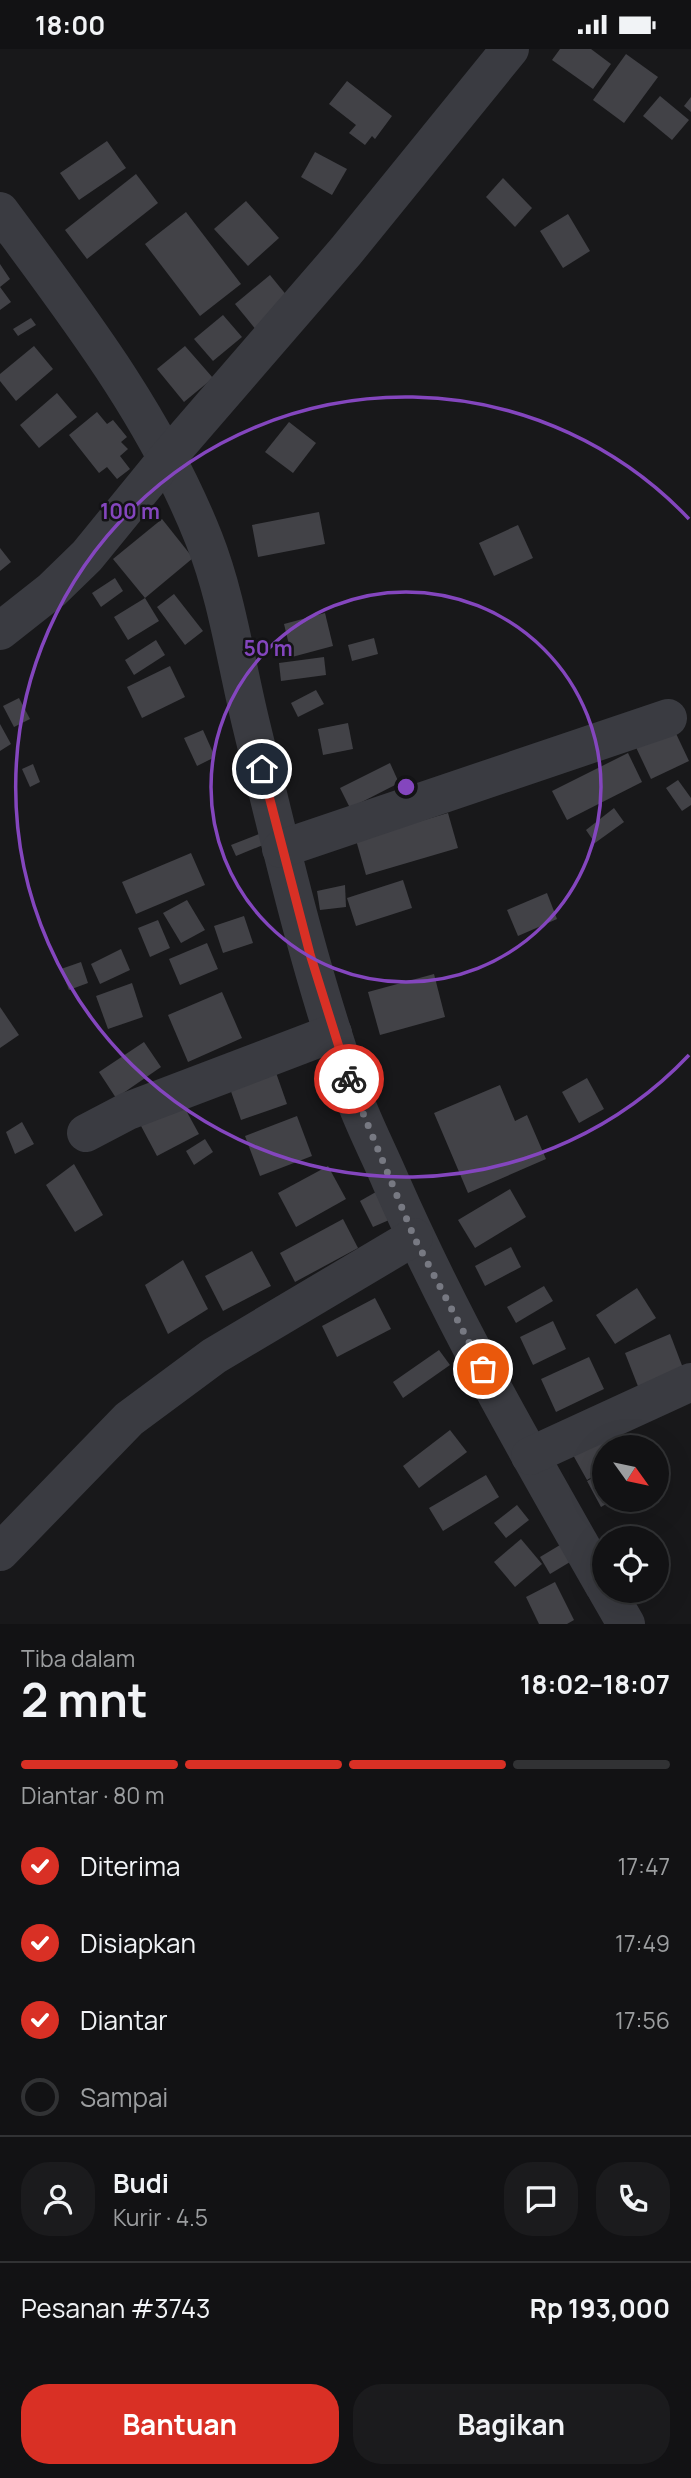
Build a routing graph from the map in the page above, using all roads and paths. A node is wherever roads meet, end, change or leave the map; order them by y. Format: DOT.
graph roads {
  1 [pos="510,49"];
  2 [pos="0,211"];
  3 [pos="167,457"];
  4 [pos="0,631"];
  5 [pos="668,718"];
  6 [pos="281,849"];
  7 [pos="333,1033"];
  8 [pos="86,1133"];
  9 [pos="414,1237"];
  10 [pos="691,1382"];
  11 [pos="530,1457"];
  12 [pos="0,1552"];
  13 [pos="592,1564"];
  14 [pos="614,1603"];
  15 [pos="626,1624"];
  1 -- 3 [label="street"];
  2 -- 3 [label="street"];
  3 -- 4 [label="street"];
  3 -- 6 [label="street"];
  5 -- 6 [label="street"];
  6 -- 7 [label="street"];
  7 -- 8 [label="street"];
  7 -- 9 [label="street"];
  9 -- 11 [label="street"];
  9 -- 12 [label="street"];
  10 -- 11 [label="street"];
  11 -- 13 [label="street"];
  14 -- 15 [label="street"];
}
